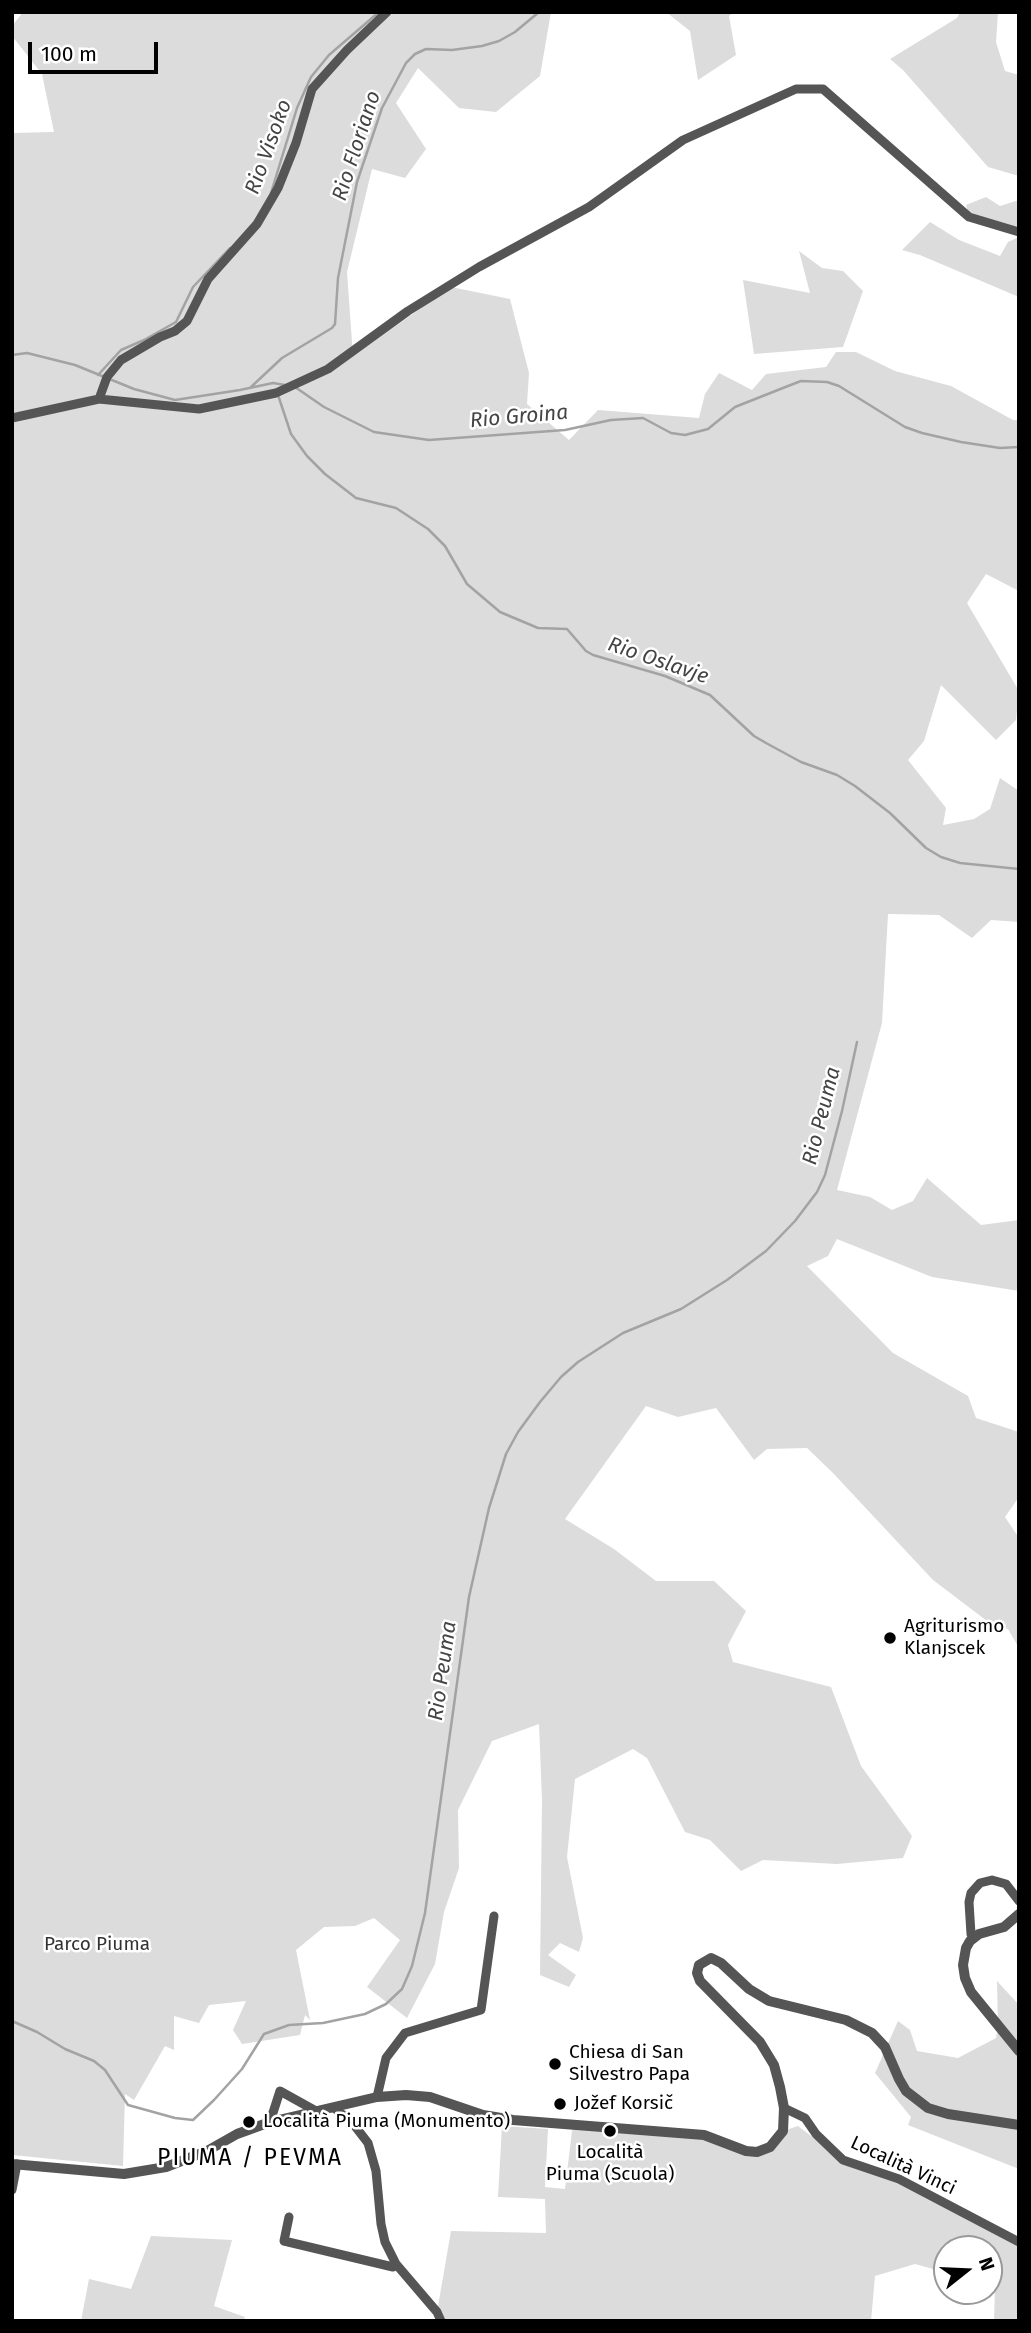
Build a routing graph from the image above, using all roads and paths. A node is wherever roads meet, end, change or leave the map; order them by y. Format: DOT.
graph roads {
  1 [pos="387,12"];
  2 [pos="1019,232"];
  3 [pos="99,400"];
  4 [pos="12,418"];
  5 [pos="1019,1901"];
  6 [pos="1019,1914"];
  7 [pos="494,1916"];
  8 [pos="973,1938"];
  9 [pos="1019,2051"];
  10 [pos="377,2097"];
  11 [pos="334,2108"];
  12 [pos="785,2108"];
  13 [pos="316,2111"];
  14 [pos="270,2122"];
  15 [pos="1019,2125"];
  16 [pos="15,2164"];
  17 [pos="12,2190"];
  18 [pos="289,2217"];
  19 [pos="1019,2242"];
  20 [pos="396,2264"];
  21 [pos="441,2321"];
  1 -- 3 [label="street"];
  2 -- 3 [label="street"];
  3 -- 4 [label="street"];
  5 -- 8 [label="street"];
  6 -- 8 [label="street"];
  7 -- 10 [label="street"];
  8 -- 9 [label="street"];
  10 -- 11 [label="street"];
  10 -- 12 [label="street"];
  11 -- 13 [label="street"];
  11 -- 20 [label="street"];
  12 -- 15 [label="street"];
  12 -- 19 [label="street, Località Vinci"];
  13 -- 14 [label="street"];
  13 -- 14 [label="street"];
  14 -- 16 [label="street"];
  16 -- 17 [label="street"];
  18 -- 20 [label="street"];
  20 -- 21 [label="street"];
}
